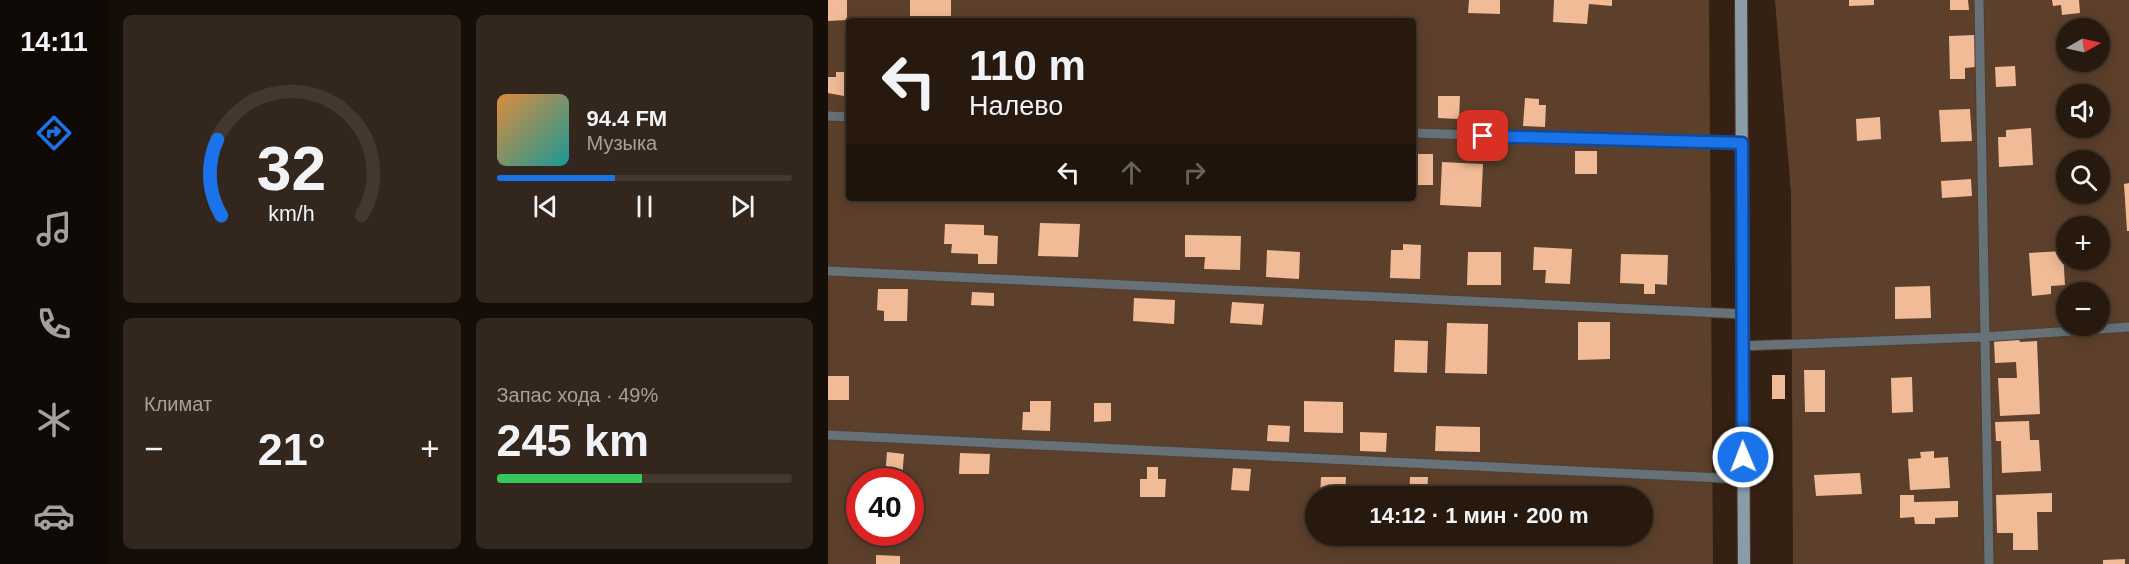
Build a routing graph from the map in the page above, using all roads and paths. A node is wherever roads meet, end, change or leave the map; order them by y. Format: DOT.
graph roads {
  1 [pos="1741,0"];
  2 [pos="1979,0"];
  3 [pos="828,116"];
  4 [pos="846,117"];
  5 [pos="1416,134"];
  6 [pos="1742,143"];
  7 [pos="828,272"];
  8 [pos="1742,314"];
  9 [pos="2129,327"];
  10 [pos="1983,337"];
  11 [pos="1742,346"];
  12 [pos="828,435"];
  13 [pos="1743,479"];
  14 [pos="1744,564"];
  15 [pos="1989,564"];
  1 -- 6 [label="street"];
  2 -- 10 [label="lane"];
  3 -- 4 [label="lane"];
  5 -- 6 [label="lane"];
  6 -- 8 [label="street"];
  7 -- 8 [label="lane"];
  8 -- 11 [label="street"];
  9 -- 10 [label="lane"];
  10 -- 11 [label="lane"];
  10 -- 15 [label="lane"];
  11 -- 13 [label="street"];
  12 -- 13 [label="lane"];
  13 -- 14 [label="street"];
}
